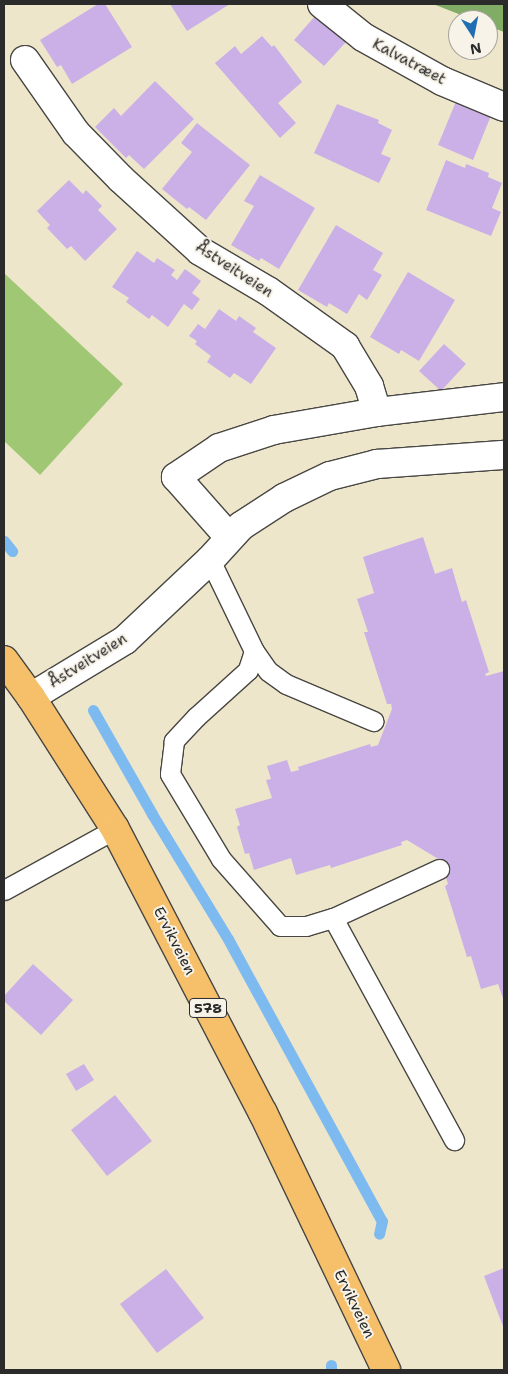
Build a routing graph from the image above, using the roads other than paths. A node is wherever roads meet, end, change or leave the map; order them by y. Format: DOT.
graph roads {
  1 [pos="322,4"];
  2 [pos="25,60"];
  3 [pos="504,107"];
  4 [pos="44,122"];
  5 [pos="76,133"];
  6 [pos="504,398"];
  7 [pos="377,412"];
  8 [pos="504,455"];
  9 [pos="230,538"];
  10 [pos="210,560"];
  11 [pos="254,651"];
  12 [pos="4,660"];
  13 [pos="31,697"];
  14 [pos="373,721"];
  15 [pos="115,829"];
  16 [pos="439,869"];
  17 [pos="4,890"];
  18 [pos="333,918"];
  19 [pos="454,1140"];
  20 [pos="386,1370"];
  1 -- 3 [label="street, Kalvatræet"];
  2 -- 5 [label="street, Åstveitveien"];
  4 -- 5 [label="street, Åstveitveien"];
  5 -- 7 [label="street, Åstveitveien"];
  6 -- 7 [label="street"];
  7 -- 9 [label="street"];
  8 -- 9 [label="street, Åstveitveien"];
  9 -- 10 [label="street, Åstveitveien"];
  10 -- 11 [label="lane"];
  10 -- 13 [label="street, Åstveitveien"];
  11 -- 14 [label="lane"];
  11 -- 18 [label="lane"];
  12 -- 13 [label="main road, Ervikveien / 578"];
  13 -- 15 [label="main road, Ervikveien / 578"];
  15 -- 17 [label="lane"];
  15 -- 20 [label="main road, Ervikveien / 578"];
  16 -- 18 [label="lane"];
  18 -- 19 [label="lane"];
}
